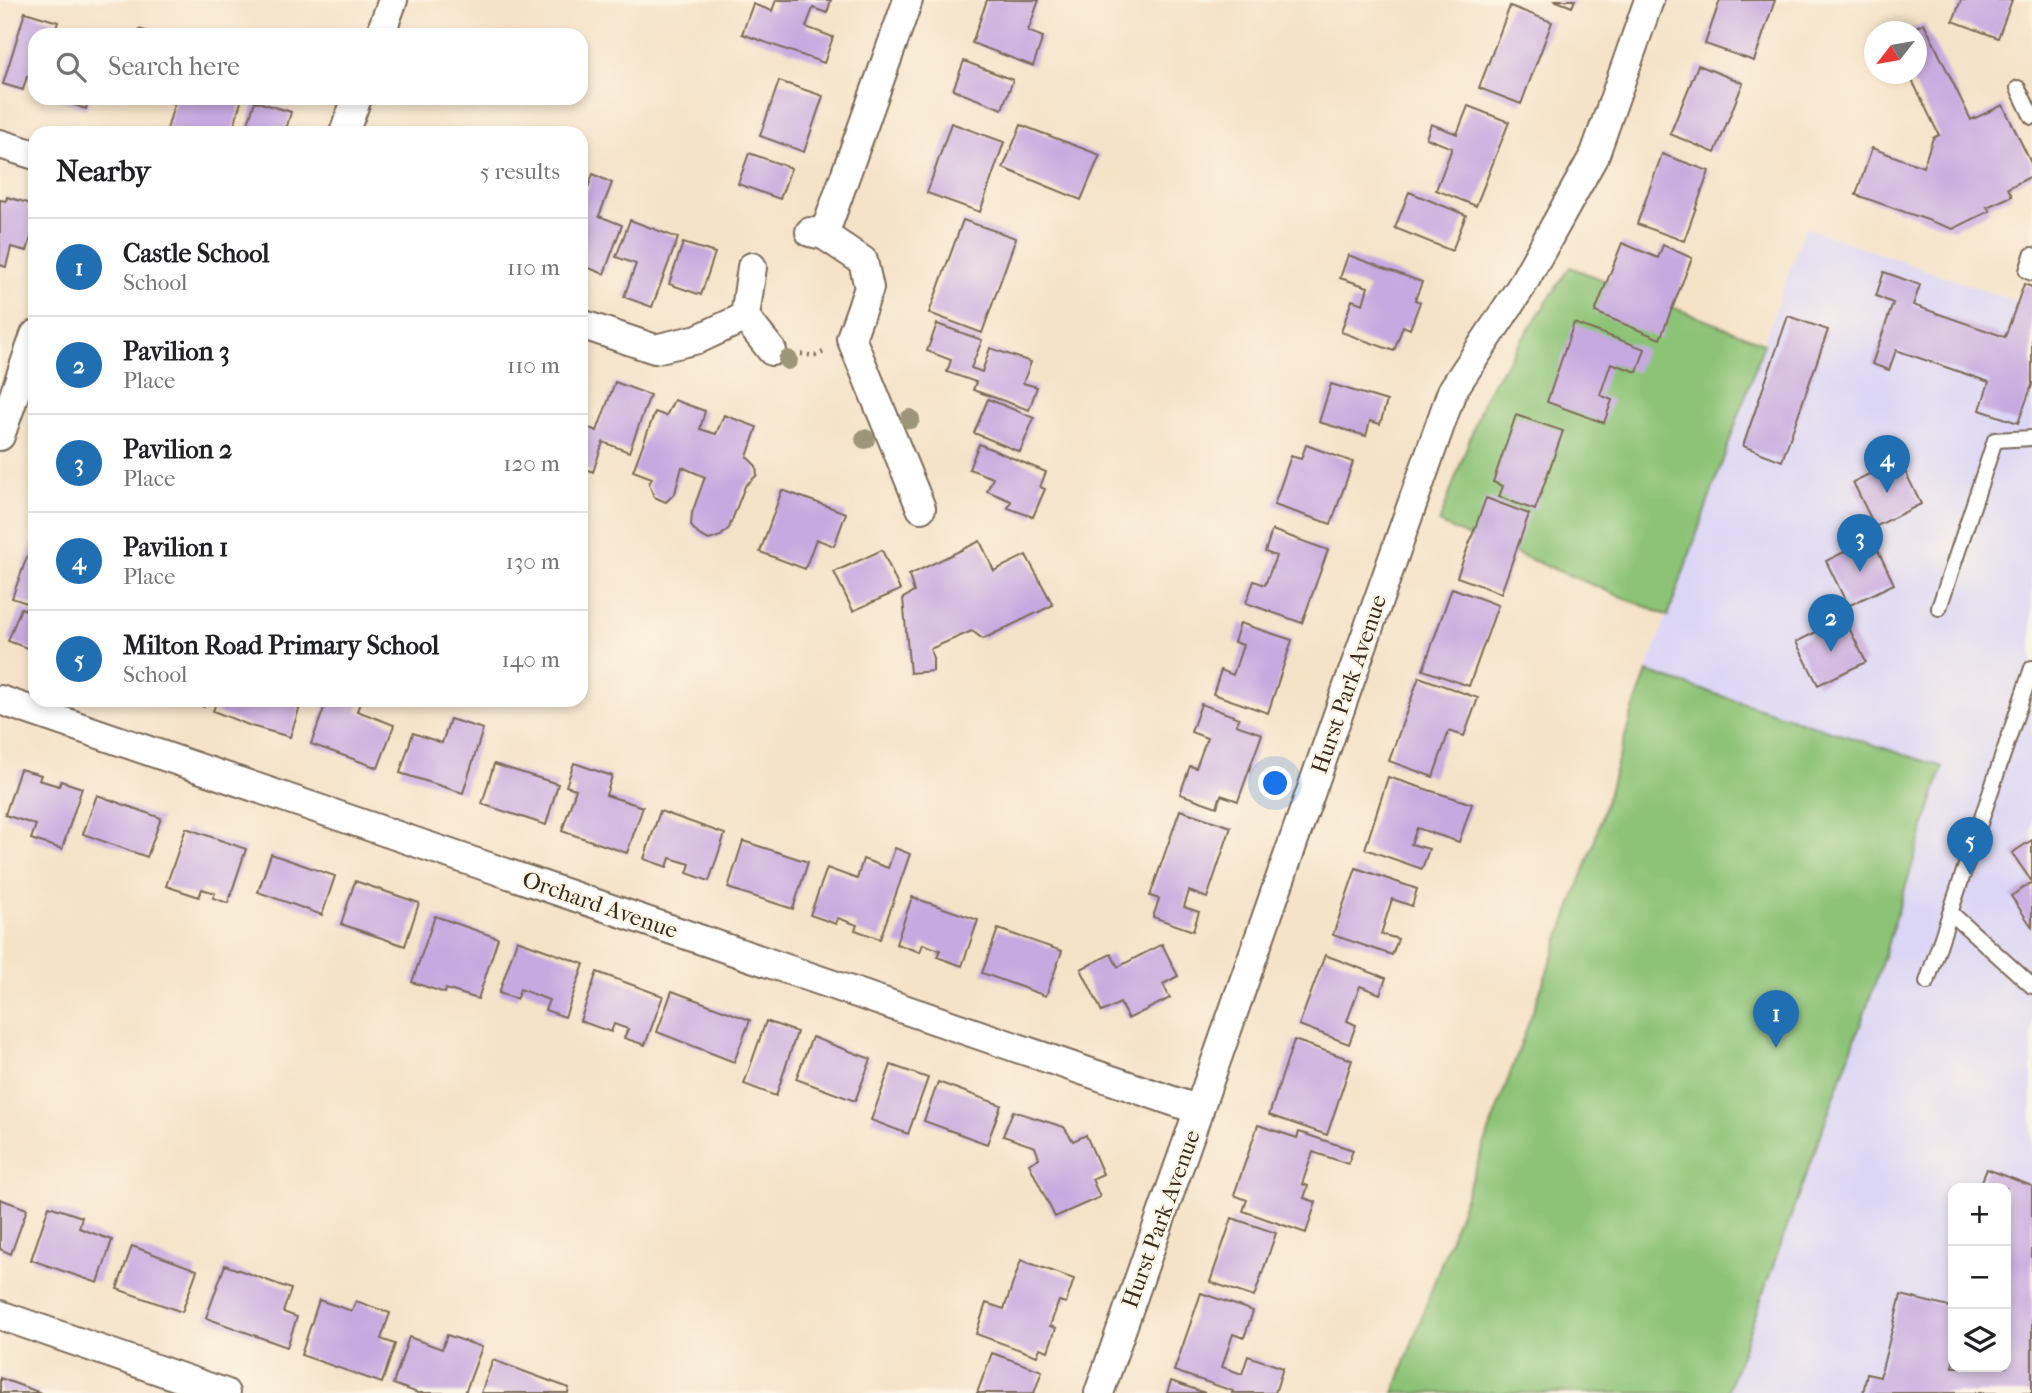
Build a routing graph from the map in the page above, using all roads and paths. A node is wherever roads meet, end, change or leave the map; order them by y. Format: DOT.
graph roads {
  1 [pos="393,0"];
  2 [pos="908,0"];
  3 [pos="1649,0"];
  4 [pos="383,28"];
  5 [pos="2018,88"];
  6 [pos="354,105"];
  7 [pos="2032,117"];
  8 [pos="347,126"];
  9 [pos="0,144"];
  10 [pos="28,153"];
  11 [pos="2032,255"];
  12 [pos="752,267"];
  13 [pos="2032,273"];
  14 [pos="745,317"];
  15 [pos="588,326"];
  16 [pos="851,338"];
  17 [pos="772,351"];
  18 [pos="28,355"];
  19 [pos="0,436"];
  20 [pos="2032,438"];
  21 [pos="921,508"];
  22 [pos="1939,608"];
  23 [pos="2032,668"];
  24 [pos="0,700"];
  25 [pos="1951,914"];
  26 [pos="1927,982"];
  27 [pos="2032,986"];
  28 [pos="1199,1110"];
  29 [pos="0,1315"];
  30 [pos="225,1393"];
  31 [pos="1099,1393"];
  1 -- 4 [label="street"];
  2 -- 16 [label="street"];
  3 -- 28 [label="street, Hurst Park Avenue"];
  5 -- 7 [label="lane"];
  6 -- 8 [label="street"];
  9 -- 10 [label="street"];
  11 -- 13 [label="lane"];
  12 -- 14 [label="street"];
  14 -- 15 [label="street"];
  14 -- 17 [label="street"];
  16 -- 17 [label="path"];
  16 -- 21 [label="street"];
  18 -- 19 [label="street"];
  20 -- 22 [label="lane"];
  23 -- 25 [label="lane"];
  24 -- 28 [label="street, Orchard Avenue"];
  25 -- 26 [label="lane"];
  25 -- 27 [label="lane"];
  28 -- 31 [label="street, Hurst Park Avenue"];
  29 -- 30 [label="street"];
}
